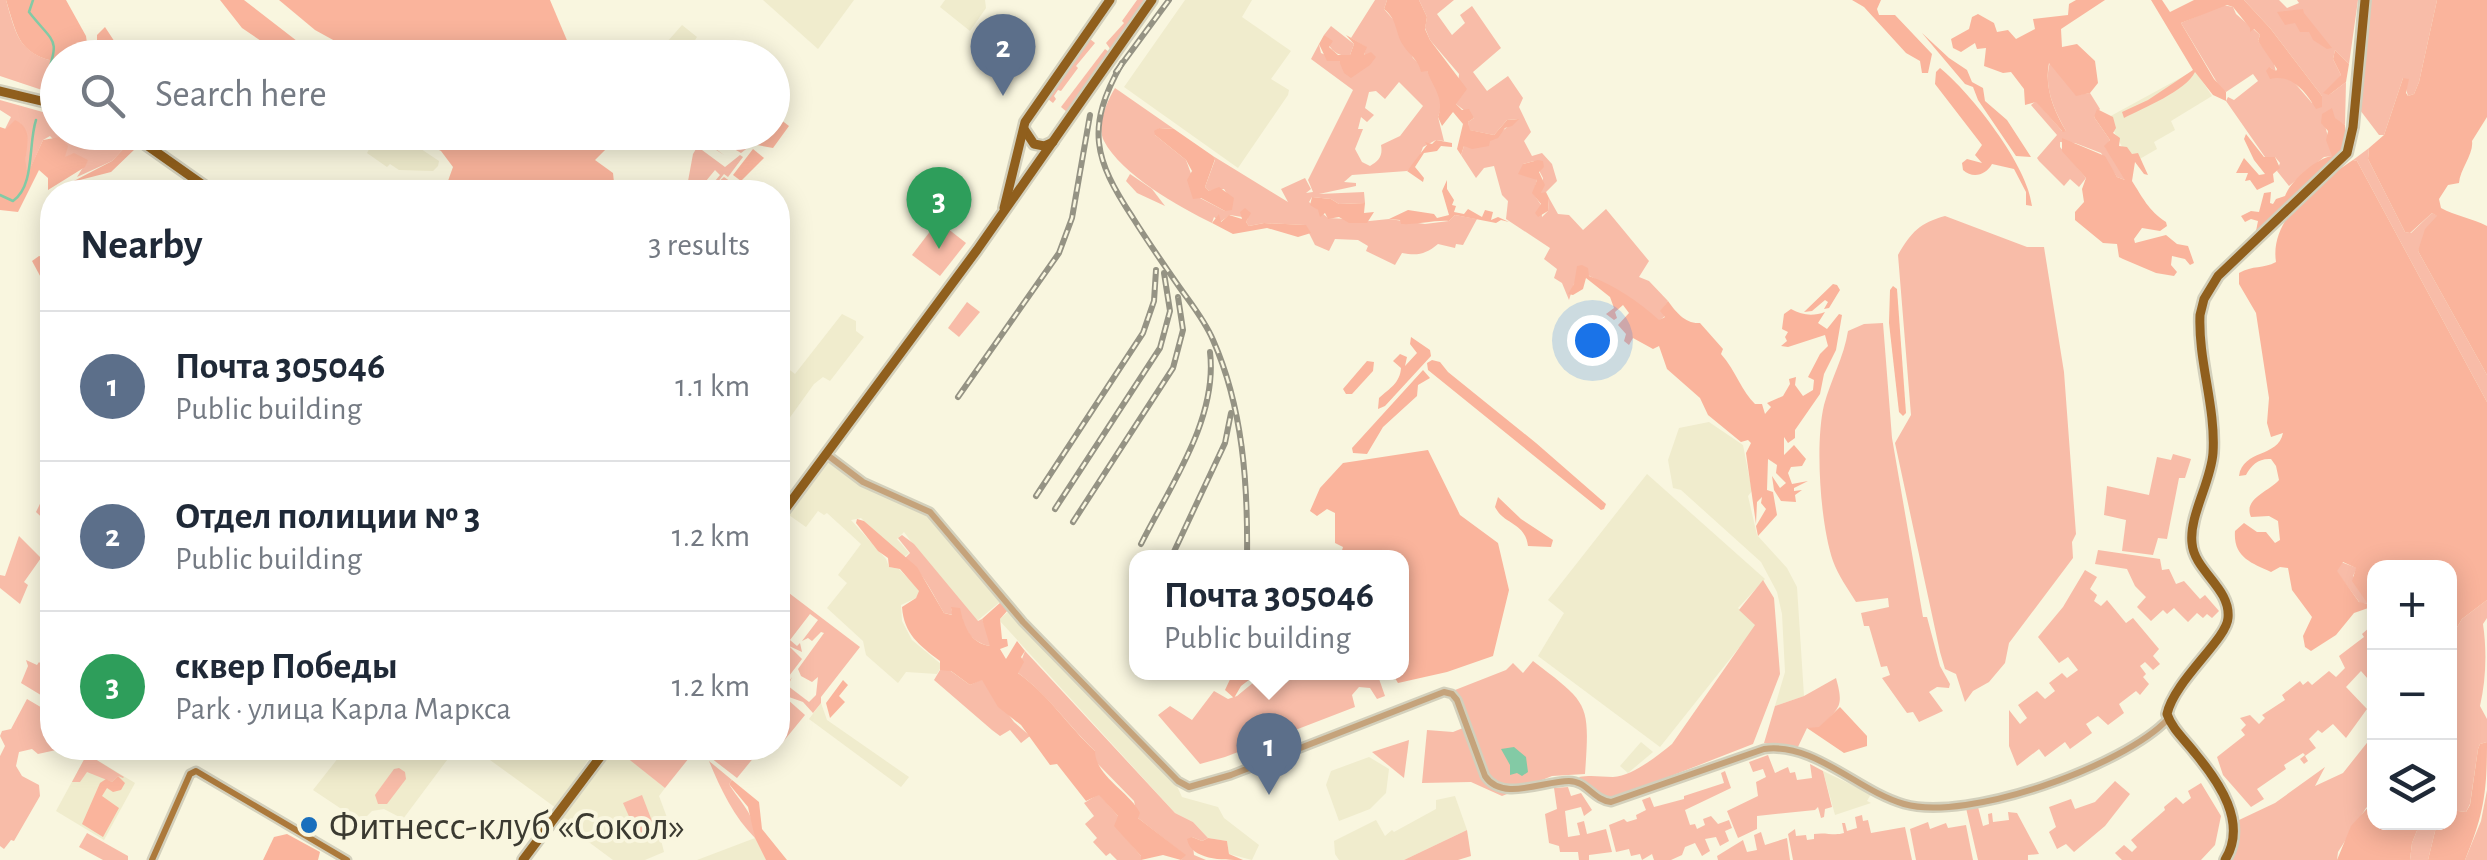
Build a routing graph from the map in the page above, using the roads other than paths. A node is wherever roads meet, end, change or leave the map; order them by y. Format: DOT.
graph roads {
  1 [pos="1110,0"];
  2 [pos="1152,0"];
  3 [pos="2365,0"];
  4 [pos="0,90"];
  5 [pos="40,100"];
  6 [pos="1025,122"];
  7 [pos="1053,142"];
  8 [pos="154,150"];
  9 [pos="1014,156"];
  10 [pos="1034,170"];
  11 [pos="196,180"];
  12 [pos="1002,215"];
  13 [pos="826,454"];
  14 [pos="807,479"];
  15 [pos="790,497"];
  16 [pos="790,502"];
  17 [pos="2168,719"];
  18 [pos="598,760"];
  19 [pos="152,860"];
  20 [pos="348,860"];
  21 [pos="523,860"];
  22 [pos="2225,860"];
  1 -- 6 [label="main road"];
  2 -- 7 [label="main road"];
  3 -- 17 [label="main road"];
  4 -- 5 [label="main road"];
  6 -- 7 [label="main road"];
  6 -- 9 [label="main road"];
  7 -- 10 [label="main road"];
  8 -- 11 [label="main road"];
  9 -- 10 [label="main road"];
  9 -- 12 [label="main road"];
  10 -- 12 [label="main road"];
  12 -- 13 [label="main road"];
  13 -- 14 [label="main road"];
  13 -- 17 [label="street"];
  14 -- 15 [label="main road"];
  14 -- 16 [label="main road"];
  17 -- 22 [label="main road"];
  18 -- 21 [label="main road"];
  19 -- 20 [label="main road"];
}
